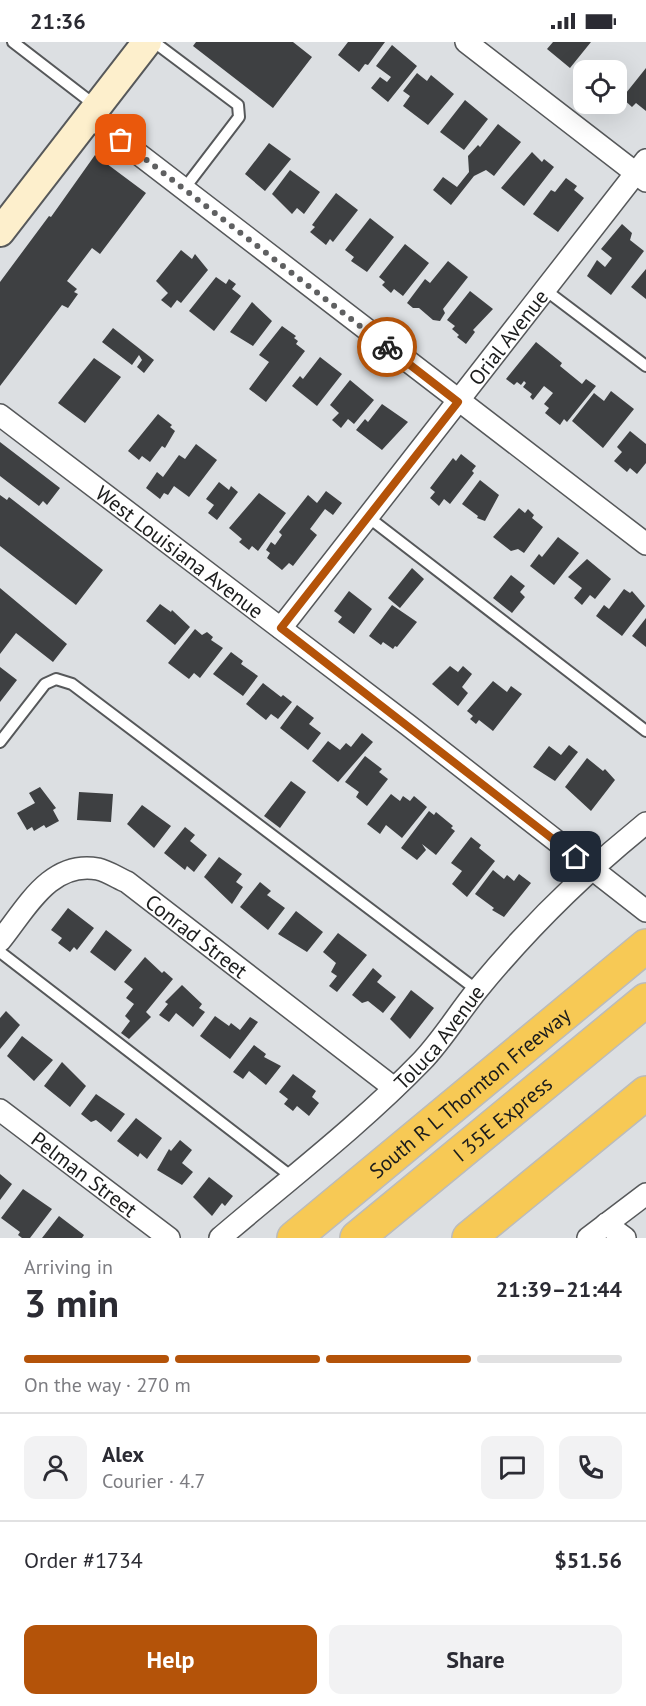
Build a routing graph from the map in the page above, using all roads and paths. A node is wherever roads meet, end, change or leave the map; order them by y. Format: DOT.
graph roads {
  1 [pos="13,42"];
  2 [pos="147,42"];
  3 [pos="154,42"];
  4 [pos="466,42"];
  5 [pos="92,111"];
  6 [pos="643,171"];
  7 [pos="184,189"];
  8 [pos="0,232"];
  9 [pos="544,289"];
  10 [pos="646,366"];
  11 [pos="458,402"];
  12 [pos="0,415"];
  13 [pos="368,517"];
  14 [pos="646,544"];
  15 [pos="281,628"];
  16 [pos="646,731"];
  17 [pos="0,742"];
  18 [pos="646,823"];
  19 [pos="591,868"];
  20 [pos="641,907"];
  21 [pos="0,941"];
  22 [pos="646,946"];
  23 [pos="0,952"];
  24 [pos="477,990"];
  25 [pos="646,999"];
  26 [pos="394,1088"];
  27 [pos="646,1093"];
  28 [pos="0,1110"];
  29 [pos="291,1177"];
  30 [pos="646,1194"];
  31 [pos="606,1224"];
  32 [pos="169,1238"];
  33 [pos="220,1238"];
  34 [pos="294,1238"];
  35 [pos="357,1238"];
  36 [pos="470,1238"];
  37 [pos="588,1238"];
  38 [pos="625,1238"];
  1 -- 5 [label="lane"];
  2 -- 5 [label="street"];
  3 -- 7 [label="lane"];
  4 -- 6 [label="street"];
  5 -- 7 [label="street"];
  5 -- 8 [label="street"];
  6 -- 9 [label="street, Orial Avenue"];
  7 -- 11 [label="street"];
  9 -- 10 [label="lane"];
  9 -- 11 [label="street, Orial Avenue"];
  11 -- 13 [label="street, Orial Avenue"];
  11 -- 14 [label="street"];
  12 -- 15 [label="street, West Louisiana Avenue"];
  13 -- 15 [label="street, Orial Avenue"];
  13 -- 16 [label="lane"];
  15 -- 19 [label="street, West Louisiana Avenue"];
  17 -- 24 [label="lane"];
  18 -- 19 [label="street, Toluca Avenue"];
  19 -- 20 [label="street, West Louisiana Avenue"];
  19 -- 24 [label="street, Toluca Avenue"];
  21 -- 26 [label="street, Conrad Street"];
  22 -- 34 [label="highway, South R L Thornton Freeway"];
  23 -- 29 [label="lane"];
  24 -- 26 [label="street, Toluca Avenue"];
  25 -- 35 [label="highway, I 35E Express"];
  26 -- 29 [label="street, Toluca Avenue"];
  27 -- 36 [label="highway"];
  28 -- 32 [label="street, Pelman Street"];
  29 -- 33 [label="street, Toluca Avenue"];
  30 -- 31 [label="street"];
  31 -- 37 [label="street"];
  31 -- 38 [label="street"];
}
